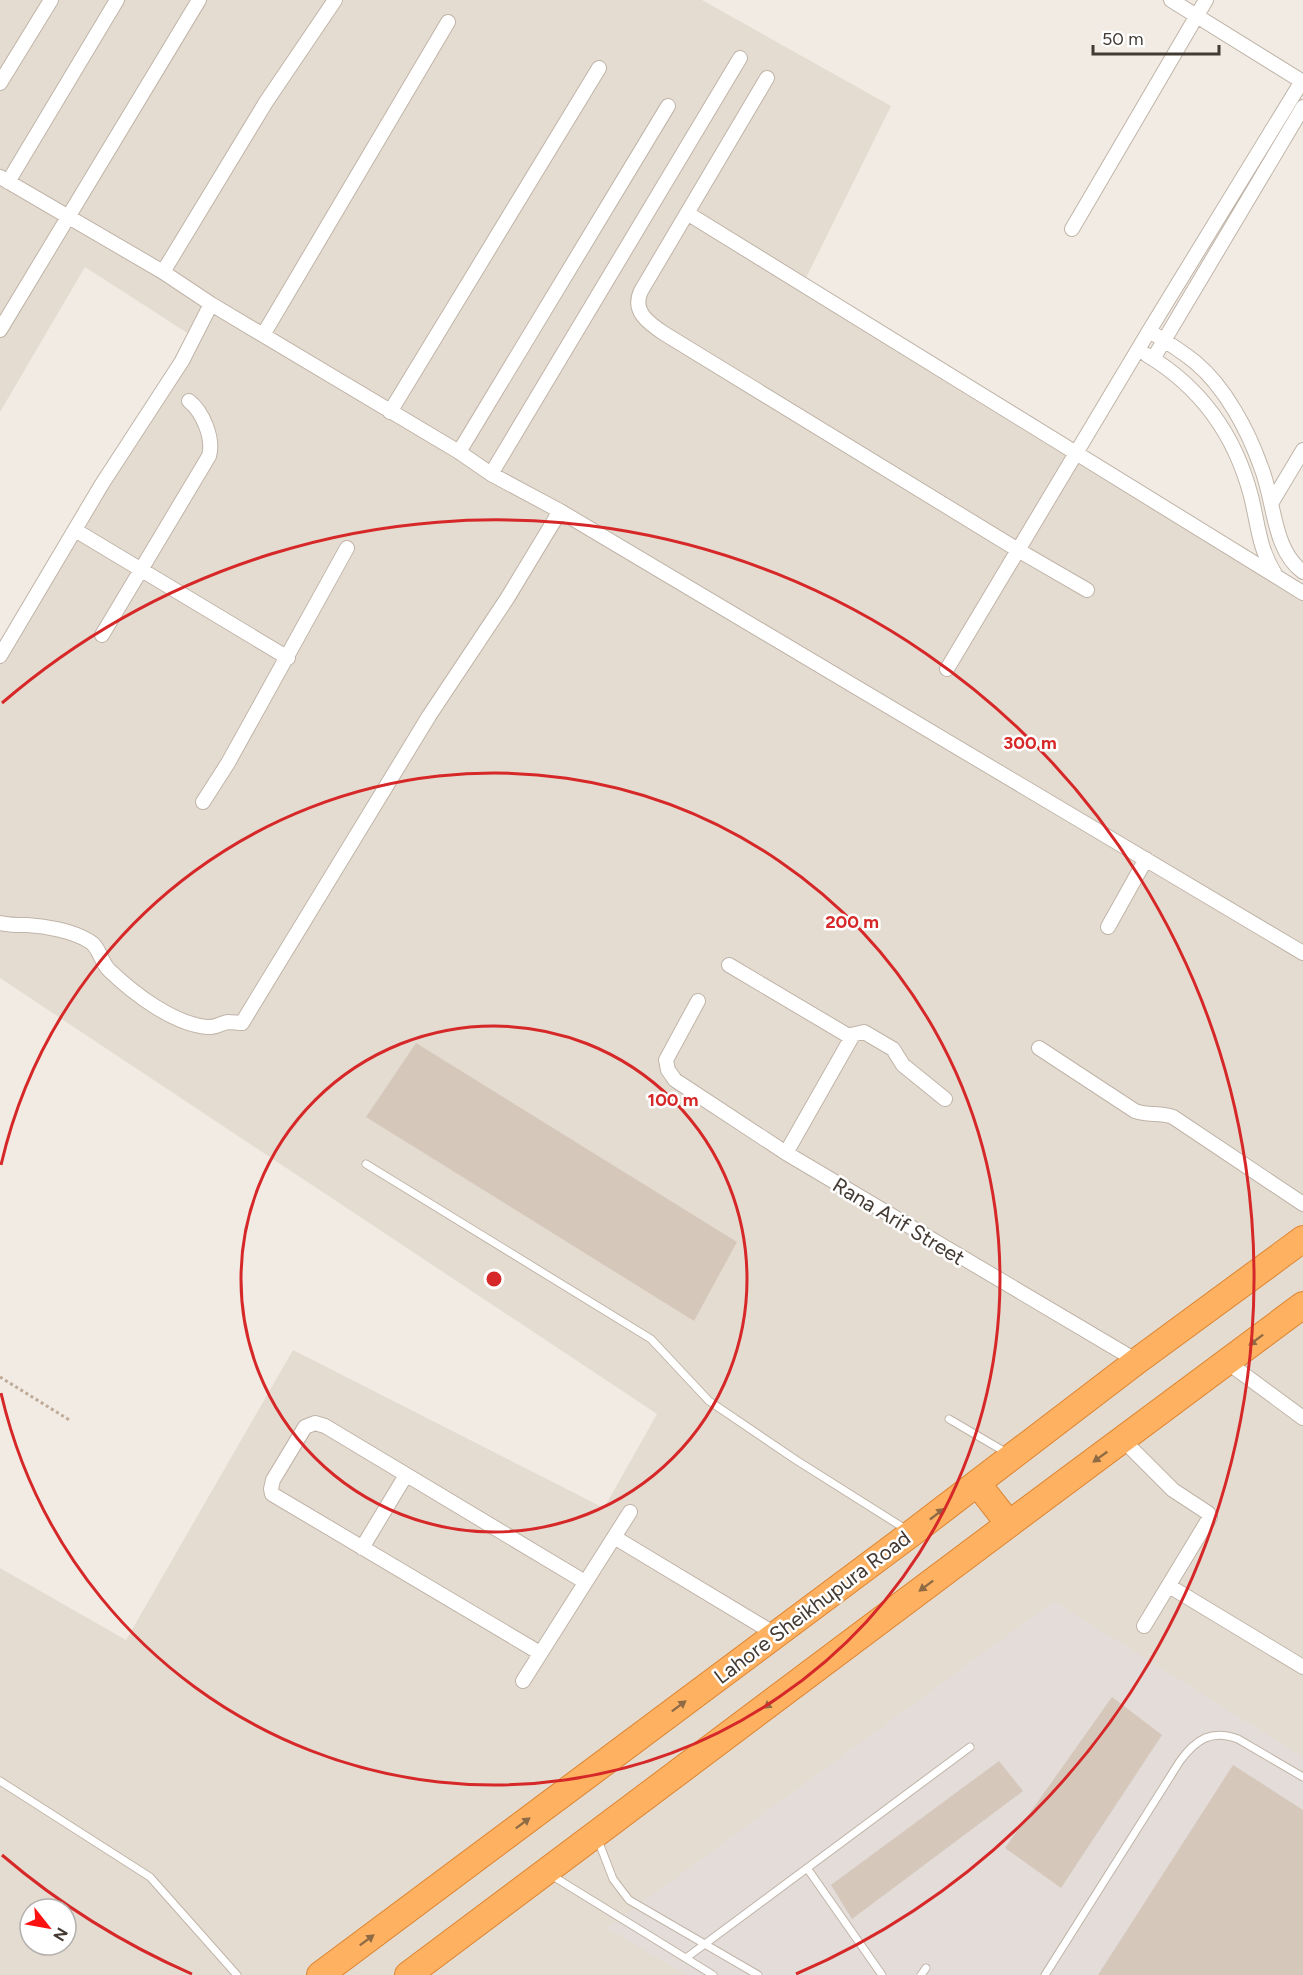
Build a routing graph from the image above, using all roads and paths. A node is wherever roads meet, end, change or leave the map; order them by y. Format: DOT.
graph roads {
  1 [pos="51,0"];
  2 [pos="117,0"];
  3 [pos="199,0"];
  4 [pos="334,0"];
  5 [pos="1171,0"];
  6 [pos="1206,0"];
  7 [pos="1197,16"];
  8 [pos="448,22"];
  9 [pos="740,58"];
  10 [pos="599,68"];
  11 [pos="767,78"];
  12 [pos="1302,81"];
  13 [pos="0,83"];
  14 [pos="668,106"];
  15 [pos="1303,107"];
  16 [pos="4,180"];
  17 [pos="687,213"];
  18 [pos="67,217"];
  19 [pos="1072,229"];
  20 [pos="163,272"];
  21 [pos="211,304"];
  22 [pos="0,330"];
  23 [pos="1149,331"];
  24 [pos="263,335"];
  25 [pos="1164,340"];
  26 [pos="1138,349"];
  27 [pos="1153,358"];
  28 [pos="189,401"];
  29 [pos="390,412"];
  30 [pos="1303,450"];
  31 [pos="459,452"];
  32 [pos="1076,453"];
  33 [pos="491,474"];
  34 [pos="1272,502"];
  35 [pos="560,511"];
  36 [pos="75,530"];
  37 [pos="347,548"];
  38 [pos="1018,550"];
  39 [pos="142,570"];
  40 [pos="1303,572"];
  41 [pos="1277,576"];
  42 [pos="1087,590"];
  43 [pos="1303,593"];
  44 [pos="102,635"];
  45 [pos="0,656"];
  46 [pos="288,658"];
  47 [pos="947,669"];
  48 [pos="203,802"];
  49 [pos="1146,860"];
  50 [pos="0,923"];
  51 [pos="1108,927"];
  52 [pos="1303,953"];
  53 [pos="729,964"];
  54 [pos="698,1001"];
  55 [pos="853,1035"];
  56 [pos="1040,1048"];
  57 [pos="945,1099"];
  58 [pos="786,1154"];
  59 [pos="366,1164"];
  60 [pos="1303,1204"];
  61 [pos="1303,1239"];
  62 [pos="1295,1316"];
  63 [pos="1137,1361"];
  64 [pos="1227,1362"];
  65 [pos="0,1377"];
  66 [pos="1303,1418"];
  67 [pos="949,1419"];
  68 [pos="71,1421"];
  69 [pos="1123,1440"];
  70 [pos="1012,1456"];
  71 [pos="406,1475"];
  72 [pos="977,1483"];
  73 [pos="630,1512"];
  74 [pos="1009,1524"];
  75 [pos="912,1533"];
  76 [pos="614,1536"];
  77 [pos="362,1548"];
  78 [pos="585,1582"];
  79 [pos="1169,1586"];
  80 [pos="1144,1626"];
  81 [pos="775,1634"];
  82 [pos="540,1653"];
  83 [pos="1303,1667"];
  84 [pos="523,1681"];
  85 [pos="970,1747"];
  86 [pos="1303,1777"];
  87 [pos="0,1781"];
  88 [pos="596,1834"];
  89 [pos="807,1868"];
  90 [pos="546,1872"];
  91 [pos="705,1944"];
  92 [pos="686,1959"];
  93 [pos="237,1975"];
  94 [pos="320,1975"];
  95 [pos="408,1975"];
  96 [pos="713,1975"];
  97 [pos="758,1975"];
  98 [pos="882,1975"];
  99 [pos="1045,1975"];
  1 -- 13 [label="street"];
  2 -- 16 [label="street"];
  3 -- 18 [label="street"];
  4 -- 20 [label="street"];
  5 -- 7 [label="street"];
  6 -- 7 [label="street"];
  7 -- 12 [label="street"];
  7 -- 19 [label="street"];
  8 -- 24 [label="street"];
  9 -- 33 [label="street"];
  10 -- 29 [label="street"];
  11 -- 17 [label="street"];
  12 -- 23 [label="street"];
  14 -- 31 [label="street"];
  15 -- 25 [label="street"];
  16 -- 18 [label="street"];
  17 -- 32 [label="street"];
  17 -- 38 [label="street"];
  18 -- 20 [label="street"];
  18 -- 22 [label="street"];
  20 -- 21 [label="street"];
  21 -- 24 [label="street"];
  21 -- 36 [label="street"];
  23 -- 25 [label="street"];
  23 -- 26 [label="street"];
  24 -- 29 [label="street"];
  25 -- 27 [label="street"];
  25 -- 34 [label="street"];
  26 -- 27 [label="street"];
  26 -- 32 [label="street"];
  27 -- 41 [label="street"];
  28 -- 39 [label="street"];
  29 -- 31 [label="street"];
  30 -- 34 [label="street"];
  31 -- 33 [label="street"];
  32 -- 38 [label="street"];
  32 -- 41 [label="street"];
  33 -- 35 [label="street"];
  34 -- 40 [label="street"];
  35 -- 49 [label="street"];
  35 -- 50 [label="street"];
  36 -- 39 [label="street"];
  36 -- 45 [label="street"];
  37 -- 46 [label="street"];
  38 -- 42 [label="street"];
  38 -- 47 [label="street"];
  39 -- 44 [label="street"];
  39 -- 46 [label="street"];
  41 -- 43 [label="street"];
  46 -- 48 [label="street"];
  49 -- 51 [label="street"];
  49 -- 52 [label="street"];
  53 -- 55 [label="street"];
  54 -- 58 [label="street, Rana Arif Street"];
  55 -- 57 [label="street"];
  55 -- 58 [label="street"];
  56 -- 60 [label="street"];
  58 -- 63 [label="street, Rana Arif Street"];
  59 -- 75 [label="lane"];
  61 -- 63 [label="highway, Lahore Sheikhupura Road"];
  62 -- 64 [label="highway, one-way"];
  63 -- 70 [label="highway, Lahore Sheikhupura Road"];
  64 -- 66 [label="street"];
  64 -- 69 [label="highway"];
  65 -- 68 [label="path"];
  67 -- 70 [label="lane"];
  69 -- 74 [label="highway, one-way"];
  69 -- 79 [label="street"];
  70 -- 72 [label="highway, Lahore Sheikhupura Road"];
  71 -- 77 [label="street"];
  71 -- 77 [label="street"];
  71 -- 78 [label="street"];
  72 -- 74 [label="highway"];
  75 -- 72 [label="highway, Lahore Sheikhupura Road, one-way"];
  73 -- 76 [label="street"];
  74 -- 88 [label="highway, one-way"];
  75 -- 81 [label="highway, Lahore Sheikhupura Road"];
  76 -- 78 [label="street"];
  76 -- 81 [label="street"];
  77 -- 82 [label="street"];
  78 -- 82 [label="street"];
  79 -- 80 [label="street"];
  79 -- 83 [label="street"];
  94 -- 81 [label="highway, Lahore Sheikhupura Road, one-way"];
  82 -- 84 [label="street"];
  85 -- 89 [label="lane"];
  86 -- 99 [label="lane"];
  87 -- 93 [label="lane"];
  88 -- 90 [label="highway"];
  88 -- 91 [label="lane"];
  89 -- 91 [label="lane"];
  89 -- 98 [label="lane"];
  90 -- 92 [label="lane"];
  90 -- 95 [label="highway"];
  91 -- 92 [label="lane"];
  91 -- 97 [label="lane"];
  92 -- 96 [label="lane"];
}
